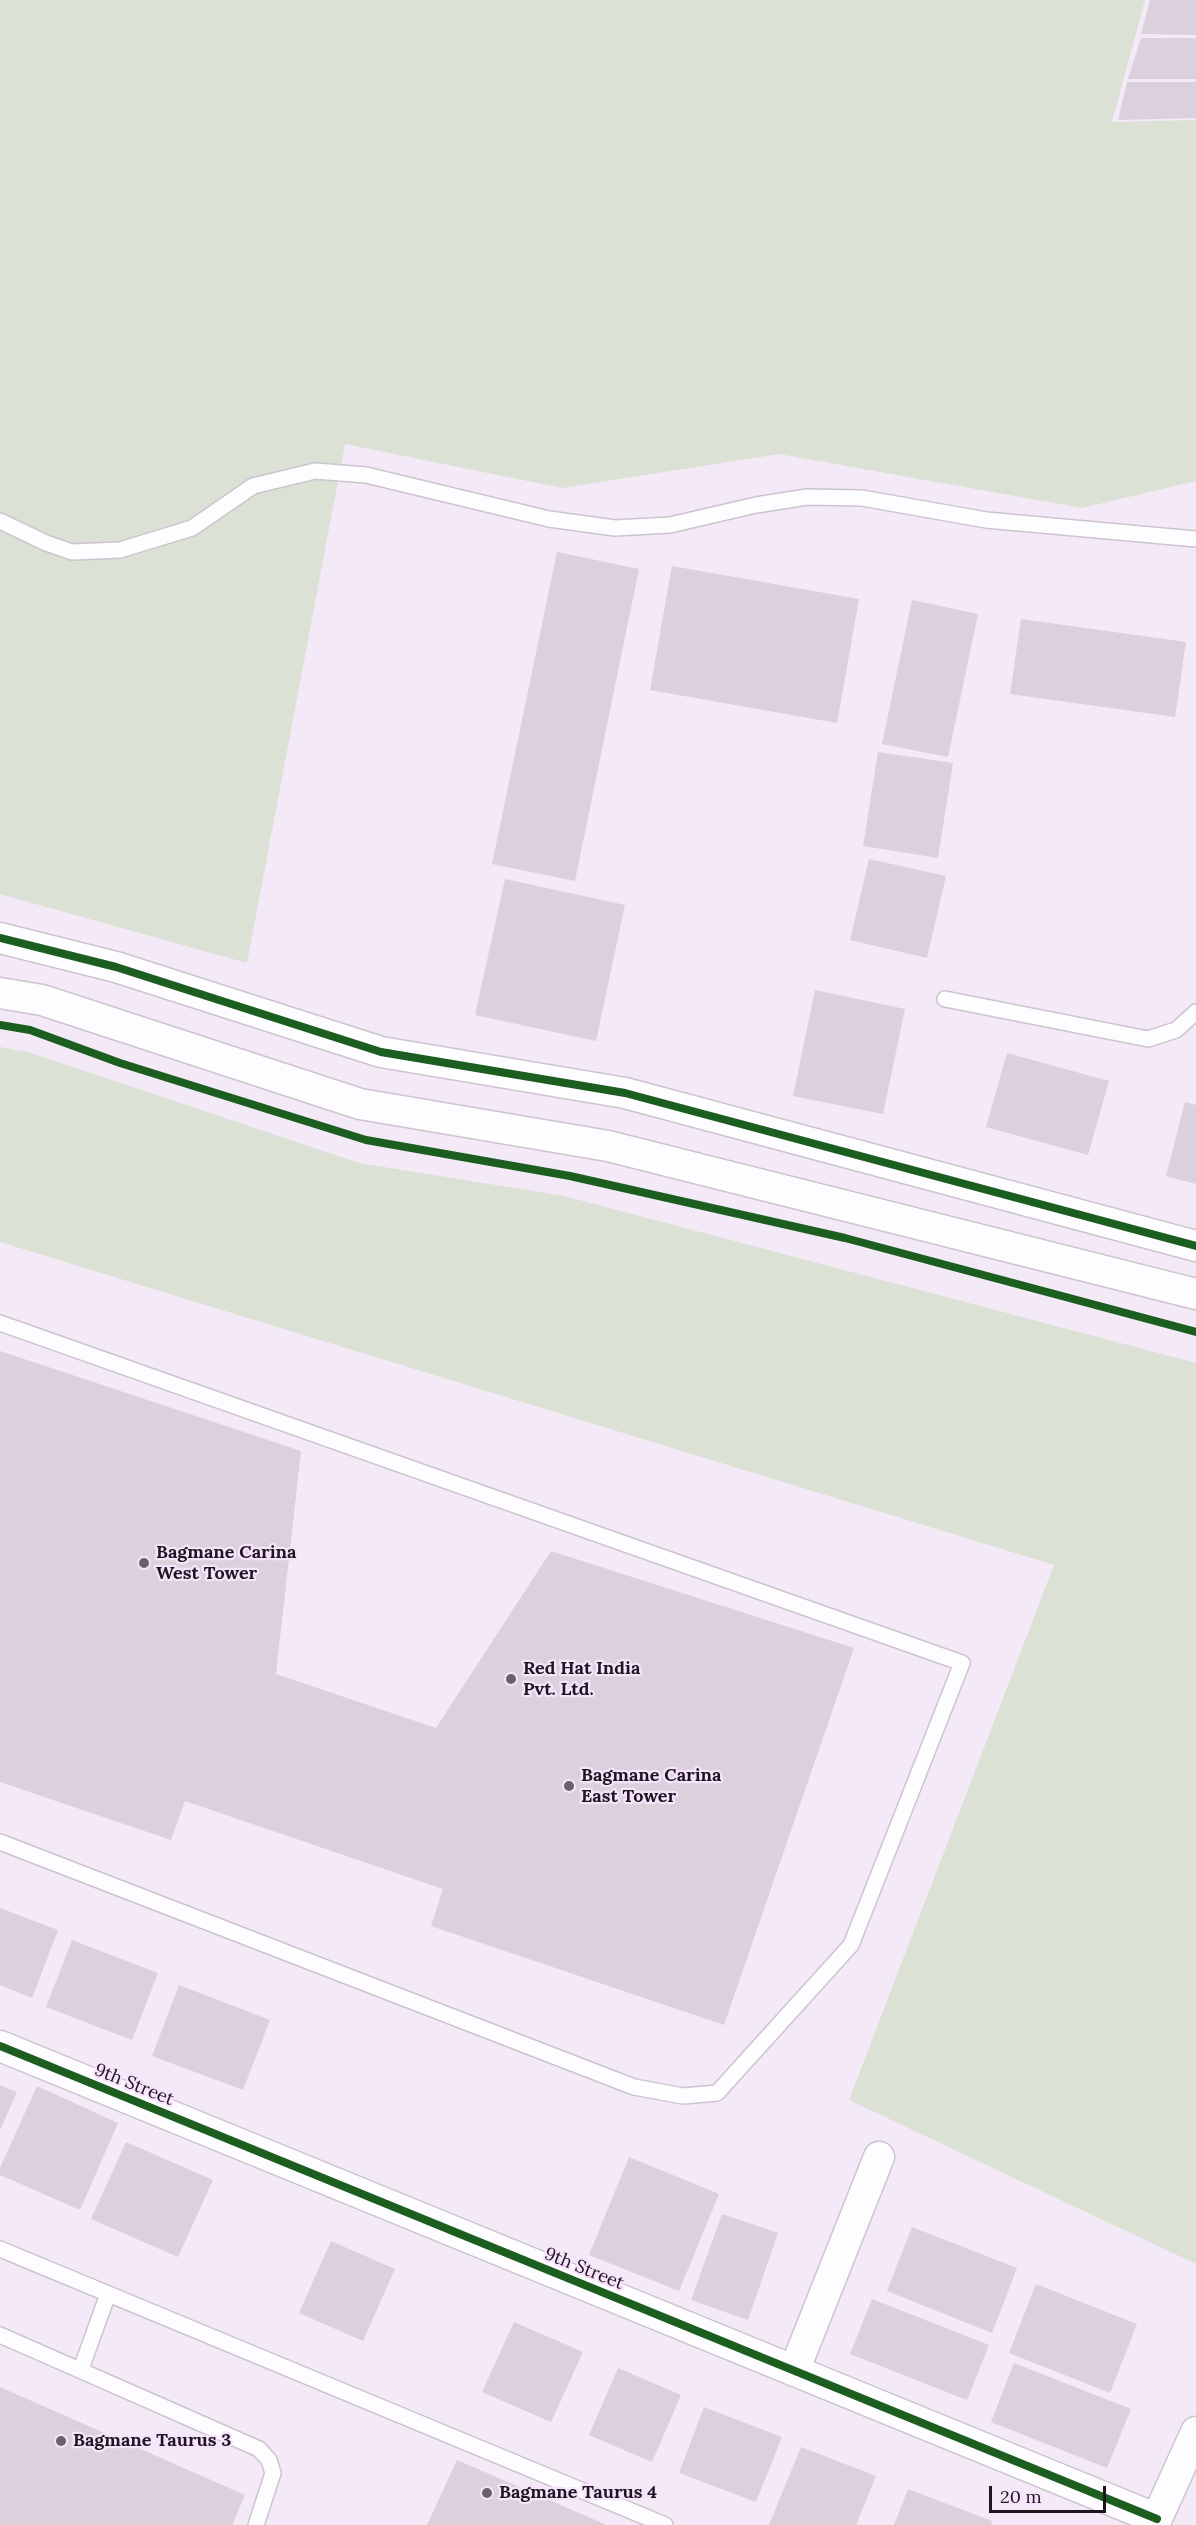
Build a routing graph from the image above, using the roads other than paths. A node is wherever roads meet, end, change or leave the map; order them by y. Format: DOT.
graph roads {
  1 [pos="0,521"];
  2 [pos="1196,539"];
  3 [pos="0,938"];
  4 [pos="0,993"];
  5 [pos="945,999"];
  6 [pos="1196,1012"];
  7 [pos="1196,1246"];
  8 [pos="1196,1294"];
  9 [pos="0,1323"];
  10 [pos="0,1842"];
  11 [pos="0,2046"];
  12 [pos="879,2157"];
  13 [pos="0,2249"];
  14 [pos="108,2294"];
  15 [pos="0,2335"];
  16 [pos="81,2369"];
  17 [pos="794,2371"];
  18 [pos="1196,2432"];
  19 [pos="1155,2522"];
  20 [pos="256,2525"];
  21 [pos="665,2525"];
  1 -- 2 [label="lane"];
  3 -- 7 [label="street"];
  4 -- 8 [label="street"];
  5 -- 6 [label="lane"];
  9 -- 10 [label="lane"];
  11 -- 17 [label="street, 9th Street"];
  12 -- 17 [label="street"];
  13 -- 14 [label="lane"];
  14 -- 16 [label="lane"];
  14 -- 21 [label="lane"];
  15 -- 16 [label="lane"];
  16 -- 20 [label="lane"];
  17 -- 19 [label="street, 9th Street"];
  18 -- 19 [label="street"];
}
